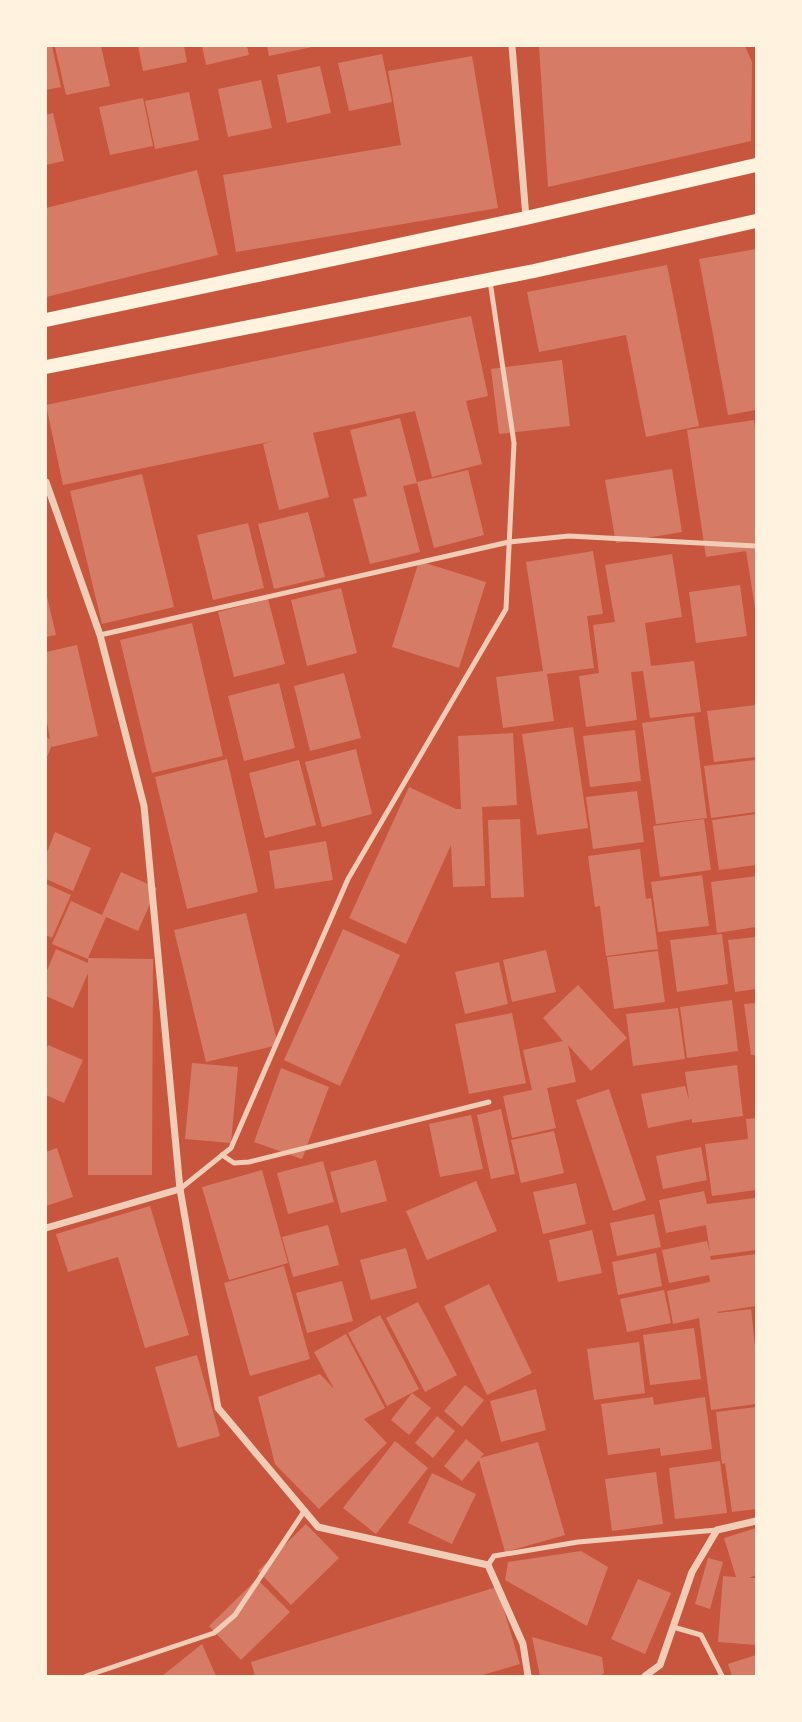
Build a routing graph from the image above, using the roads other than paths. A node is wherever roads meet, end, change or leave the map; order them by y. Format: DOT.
graph roads {
  1 [pos="512,46"];
  2 [pos="757,165"];
  3 [pos="526,218"];
  4 [pos="757,221"];
  5 [pos="490,280"];
  6 [pos="46,320"];
  7 [pos="46,367"];
  8 [pos="46,482"];
  9 [pos="509,542"];
  10 [pos="757,547"];
  11 [pos="100,635"];
  12 [pos="489,1102"];
  13 [pos="222,1155"];
  14 [pos="180,1189"];
  15 [pos="46,1228"];
  16 [pos="304,1510"];
  17 [pos="757,1521"];
  18 [pos="717,1530"];
  19 [pos="488,1565"];
  20 [pos="673,1628"];
  21 [pos="86,1676"];
  22 [pos="528,1676"];
  23 [pos="645,1676"];
  24 [pos="722,1676"];
  1 -- 3 [label="street"];
  2 -- 3 [label="main road"];
  3 -- 6 [label="main road"];
  4 -- 5 [label="main road"];
  5 -- 7 [label="main road"];
  5 -- 9 [label="lane"];
  8 -- 11 [label="street"];
  9 -- 10 [label="lane"];
  9 -- 11 [label="lane"];
  9 -- 13 [label="lane"];
  11 -- 14 [label="street"];
  12 -- 13 [label="lane"];
  13 -- 14 [label="lane"];
  14 -- 15 [label="street"];
  14 -- 16 [label="street"];
  16 -- 19 [label="street"];
  16 -- 21 [label="lane"];
  17 -- 18 [label="street"];
  18 -- 19 [label="lane"];
  18 -- 20 [label="street"];
  19 -- 22 [label="street"];
  20 -- 23 [label="street"];
  20 -- 24 [label="lane"];
}
